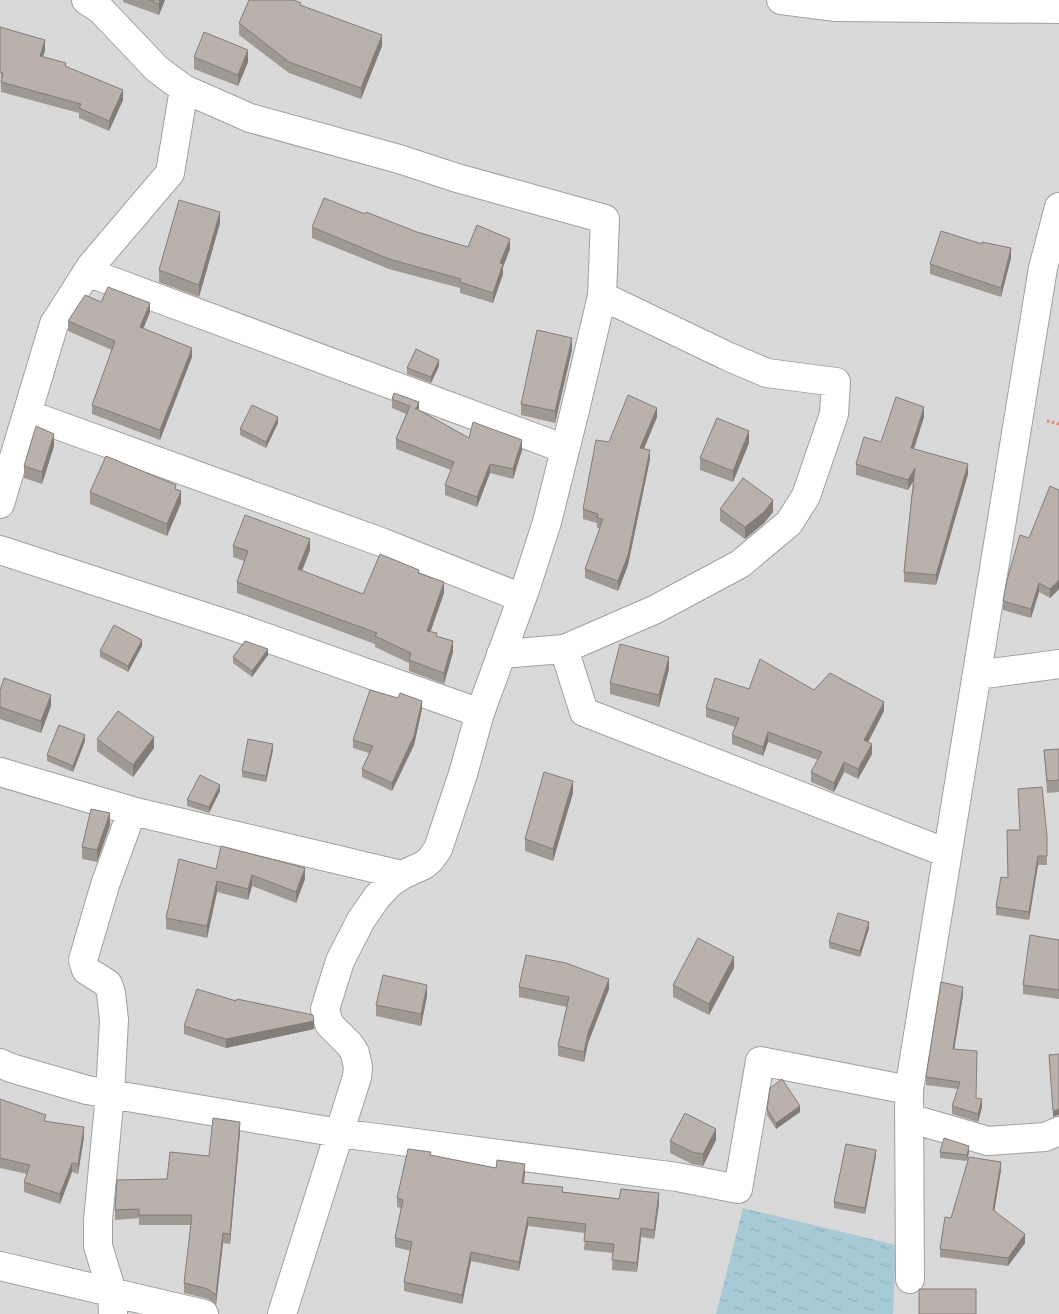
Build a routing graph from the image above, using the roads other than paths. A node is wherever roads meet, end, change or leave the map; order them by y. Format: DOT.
graph roads {
  1 [pos="781,0"];
  2 [pos="97,3"];
  3 [pos="838,4"];
  4 [pos="1059,9"];
  5 [pos="184,89"];
  6 [pos="1059,207"];
  7 [pos="88,272"];
  8 [pos="602,296"];
  9 [pos="27,414"];
  10 [pos="565,449"];
  11 [pos="0,504"];
  12 [pos="0,550"];
  13 [pos="522,598"];
  14 [pos="564,649"];
  15 [pos="501,654"];
  16 [pos="1059,664"];
  17 [pos="977,675"];
  18 [pos="480,713"];
  19 [pos="0,772"];
  20 [pos="132,811"];
  21 [pos="946,853"];
  22 [pos="402,876"];
  23 [pos="0,1063"];
  24 [pos="908,1090"];
  25 [pos="110,1094"];
  26 [pos="909,1118"];
  27 [pos="1059,1131"];
  28 [pos="339,1134"];
  29 [pos="0,1266"];
  30 [pos="910,1279"];
  31 [pos="112,1303"];
  32 [pos="204,1314"];
  33 [pos="282,1314"];
  1 -- 3 [label="street"];
  2 -- 5 [label="street"];
  3 -- 4 [label="street"];
  5 -- 7 [label="street"];
  5 -- 8 [label="street"];
  6 -- 17 [label="street"];
  7 -- 9 [label="street"];
  7 -- 10 [label="street"];
  8 -- 10 [label="street"];
  8 -- 14 [label="street"];
  9 -- 11 [label="street"];
  9 -- 13 [label="street"];
  10 -- 13 [label="street"];
  12 -- 18 [label="street"];
  13 -- 15 [label="street"];
  14 -- 15 [label="street"];
  14 -- 21 [label="street"];
  15 -- 18 [label="street"];
  16 -- 17 [label="street"];
  17 -- 21 [label="street"];
  18 -- 22 [label="street"];
  19 -- 20 [label="street"];
  20 -- 22 [label="street"];
  20 -- 25 [label="street"];
  21 -- 24 [label="street"];
  22 -- 28 [label="street"];
  23 -- 25 [label="street"];
  24 -- 26 [label="street"];
  24 -- 28 [label="street"];
  25 -- 28 [label="street"];
  25 -- 31 [label="street"];
  26 -- 27 [label="street"];
  26 -- 30 [label="street"];
  28 -- 33 [label="street"];
  29 -- 31 [label="street"];
  31 -- 32 [label="street"];
}
